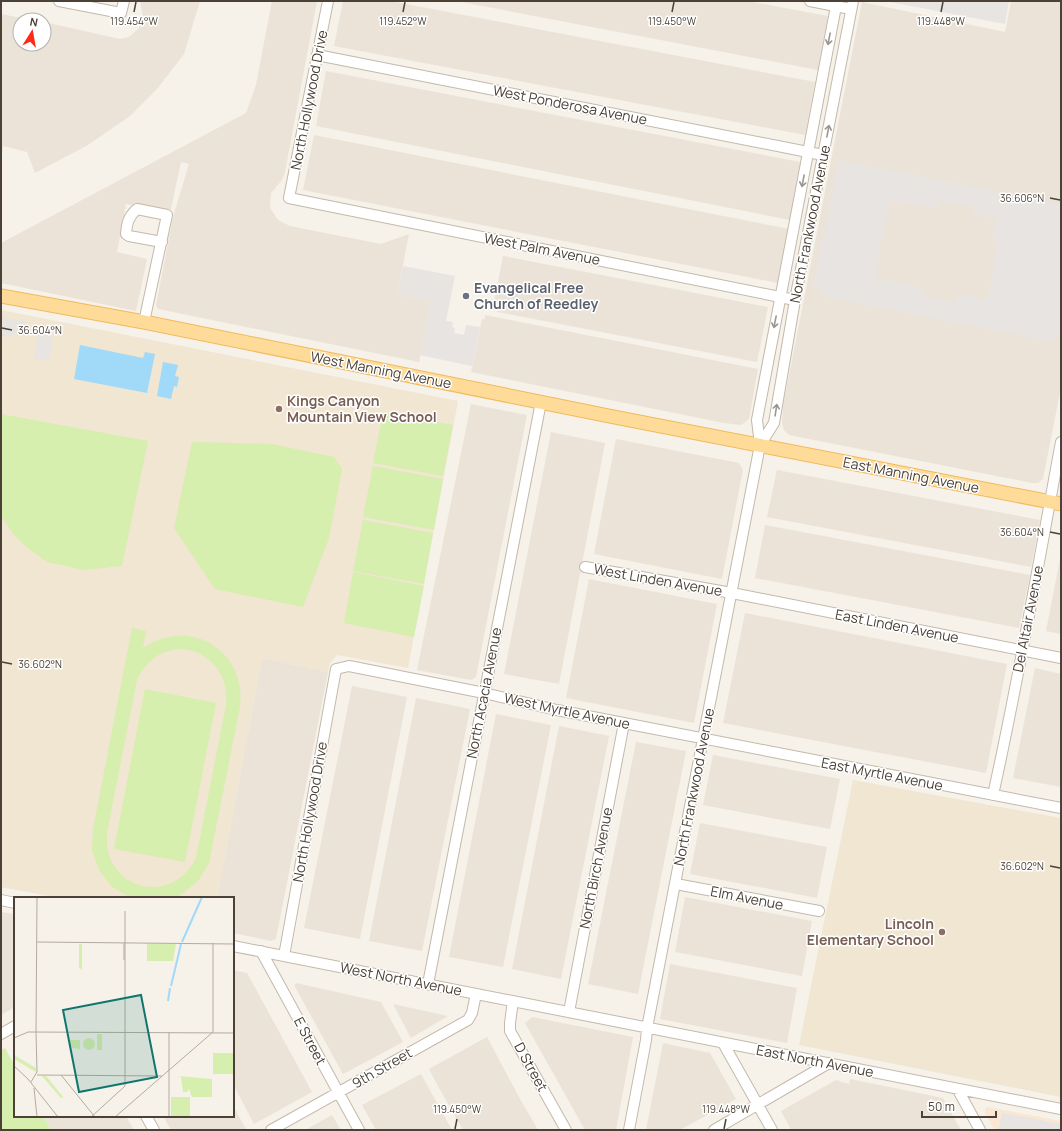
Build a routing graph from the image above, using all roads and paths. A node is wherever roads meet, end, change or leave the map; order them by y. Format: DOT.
graph roads {
  1 [pos="59,1"];
  2 [pos="124,1"];
  3 [pos="328,1"];
  4 [pos="810,1"];
  5 [pos="836,4"];
  6 [pos="852,5"];
  7 [pos="317,55"];
  8 [pos="808,152"];
  9 [pos="823,155"];
  10 [pos="289,198"];
  11 [pos="162,242"];
  12 [pos="1,296"];
  13 [pos="780,297"];
  14 [pos="795,300"];
  15 [pos="144,322"];
  16 [pos="541,402"];
  17 [pos="1061,442"];
  18 [pos="760,445"];
  19 [pos="1055,503"];
  20 [pos="585,567"];
  21 [pos="732,593"];
  22 [pos="1021,650"];
  23 [pos="1061,658"];
  24 [pos="336,669"];
  25 [pos="484,693"];
  26 [pos="624,723"];
  27 [pos="704,739"];
  28 [pos="993,795"];
  29 [pos="1061,808"];
  30 [pos="676,884"];
  31 [pos="1,900"];
  32 [pos="14,903"];
  33 [pos="819,911"];
  34 [pos="234,946"];
  35 [pos="261,952"];
  36 [pos="284,956"];
  37 [pos="428,984"];
  38 [pos="476,994"];
  39 [pos="513,1001"];
  40 [pos="569,1012"];
  41 [pos="14,1027"];
  42 [pos="646,1028"];
  43 [pos="1,1034"];
  44 [pos="723,1043"];
  45 [pos="829,1064"];
  46 [pos="958,1090"];
  47 [pos="338,1093"];
  48 [pos="758,1105"];
  49 [pos="1061,1109"];
  50 [pos="147,1117"];
  51 [pos="154,1130"];
  52 [pos="271,1130"];
  53 [pos="359,1130"];
  54 [pos="566,1130"];
  55 [pos="628,1130"];
  56 [pos="714,1130"];
  57 [pos="772,1130"];
  58 [pos="980,1130"];
  1 -- 2 [label="street"];
  3 -- 7 [label="street, North Hollywood Drive"];
  4 -- 5 [label="street"];
  5 -- 6 [label="street"];
  5 -- 8 [label="street, North Frankwood Avenue, one-way"];
  9 -- 6 [label="street, North Frankwood Avenue, one-way"];
  7 -- 8 [label="street, West Ponderosa Avenue"];
  7 -- 10 [label="street, North Hollywood Drive"];
  8 -- 9 [label="street, West Ponderosa Avenue"];
  8 -- 13 [label="street, North Frankwood Avenue, one-way"];
  9 -- 14 [label="street, North Frankwood Avenue"];
  10 -- 13 [label="street, West Palm Avenue"];
  11 -- 15 [label="street"];
  12 -- 15 [label="main road, West Manning Avenue"];
  13 -- 14 [label="street, West Palm Avenue"];
  13 -- 18 [label="street, North Frankwood Avenue, one-way"];
  18 -- 14 [label="street, North Frankwood Avenue, one-way"];
  15 -- 16 [label="main road, West Manning Avenue"];
  16 -- 18 [label="main road, West Manning Avenue"];
  16 -- 25 [label="street, North Acacia Avenue"];
  17 -- 19 [label="street, Del Altair Avenue"];
  18 -- 19 [label="main road, East Manning Avenue"];
  18 -- 21 [label="street, North Frankwood Avenue"];
  19 -- 22 [label="street, Del Altair Avenue"];
  20 -- 21 [label="street, West Linden Avenue"];
  21 -- 22 [label="street, East Linden Avenue"];
  21 -- 27 [label="street, North Frankwood Avenue"];
  22 -- 23 [label="street, East Linden Avenue"];
  22 -- 28 [label="street, Del Altair Avenue"];
  24 -- 25 [label="street, West Myrtle Avenue"];
  24 -- 36 [label="street, North Hollywood Drive"];
  25 -- 26 [label="street, West Myrtle Avenue"];
  25 -- 37 [label="street, North Acacia Avenue"];
  26 -- 27 [label="street, West Myrtle Avenue"];
  26 -- 40 [label="street, North Birch Avenue"];
  27 -- 28 [label="street, East Myrtle Avenue"];
  27 -- 30 [label="street, North Frankwood Avenue"];
  28 -- 29 [label="street, East Myrtle Avenue"];
  30 -- 33 [label="street, Elm Avenue"];
  30 -- 42 [label="street, North Frankwood Avenue"];
  31 -- 32 [label="street"];
  34 -- 35 [label="street, West North Avenue"];
  35 -- 36 [label="street, West North Avenue"];
  35 -- 47 [label="street, E Street"];
  36 -- 37 [label="street, West North Avenue"];
  37 -- 38 [label="street, West North Avenue"];
  38 -- 39 [label="street, West North Avenue"];
  38 -- 47 [label="street, 9th Street"];
  39 -- 40 [label="street, West North Avenue"];
  39 -- 54 [label="street, D Street"];
  40 -- 42 [label="street, East North Avenue"];
  41 -- 43 [label="street"];
  42 -- 44 [label="street, East North Avenue"];
  42 -- 55 [label="street, North Frankwood Avenue"];
  44 -- 45 [label="street, East North Avenue"];
  44 -- 48 [label="street"];
  45 -- 46 [label="street, East North Avenue"];
  45 -- 48 [label="street"];
  46 -- 49 [label="street, East North Avenue"];
  46 -- 58 [label="street"];
  47 -- 52 [label="street, 9th Street"];
  47 -- 53 [label="street, E Street"];
  48 -- 56 [label="street"];
  48 -- 57 [label="street"];
  50 -- 51 [label="street"];
}
